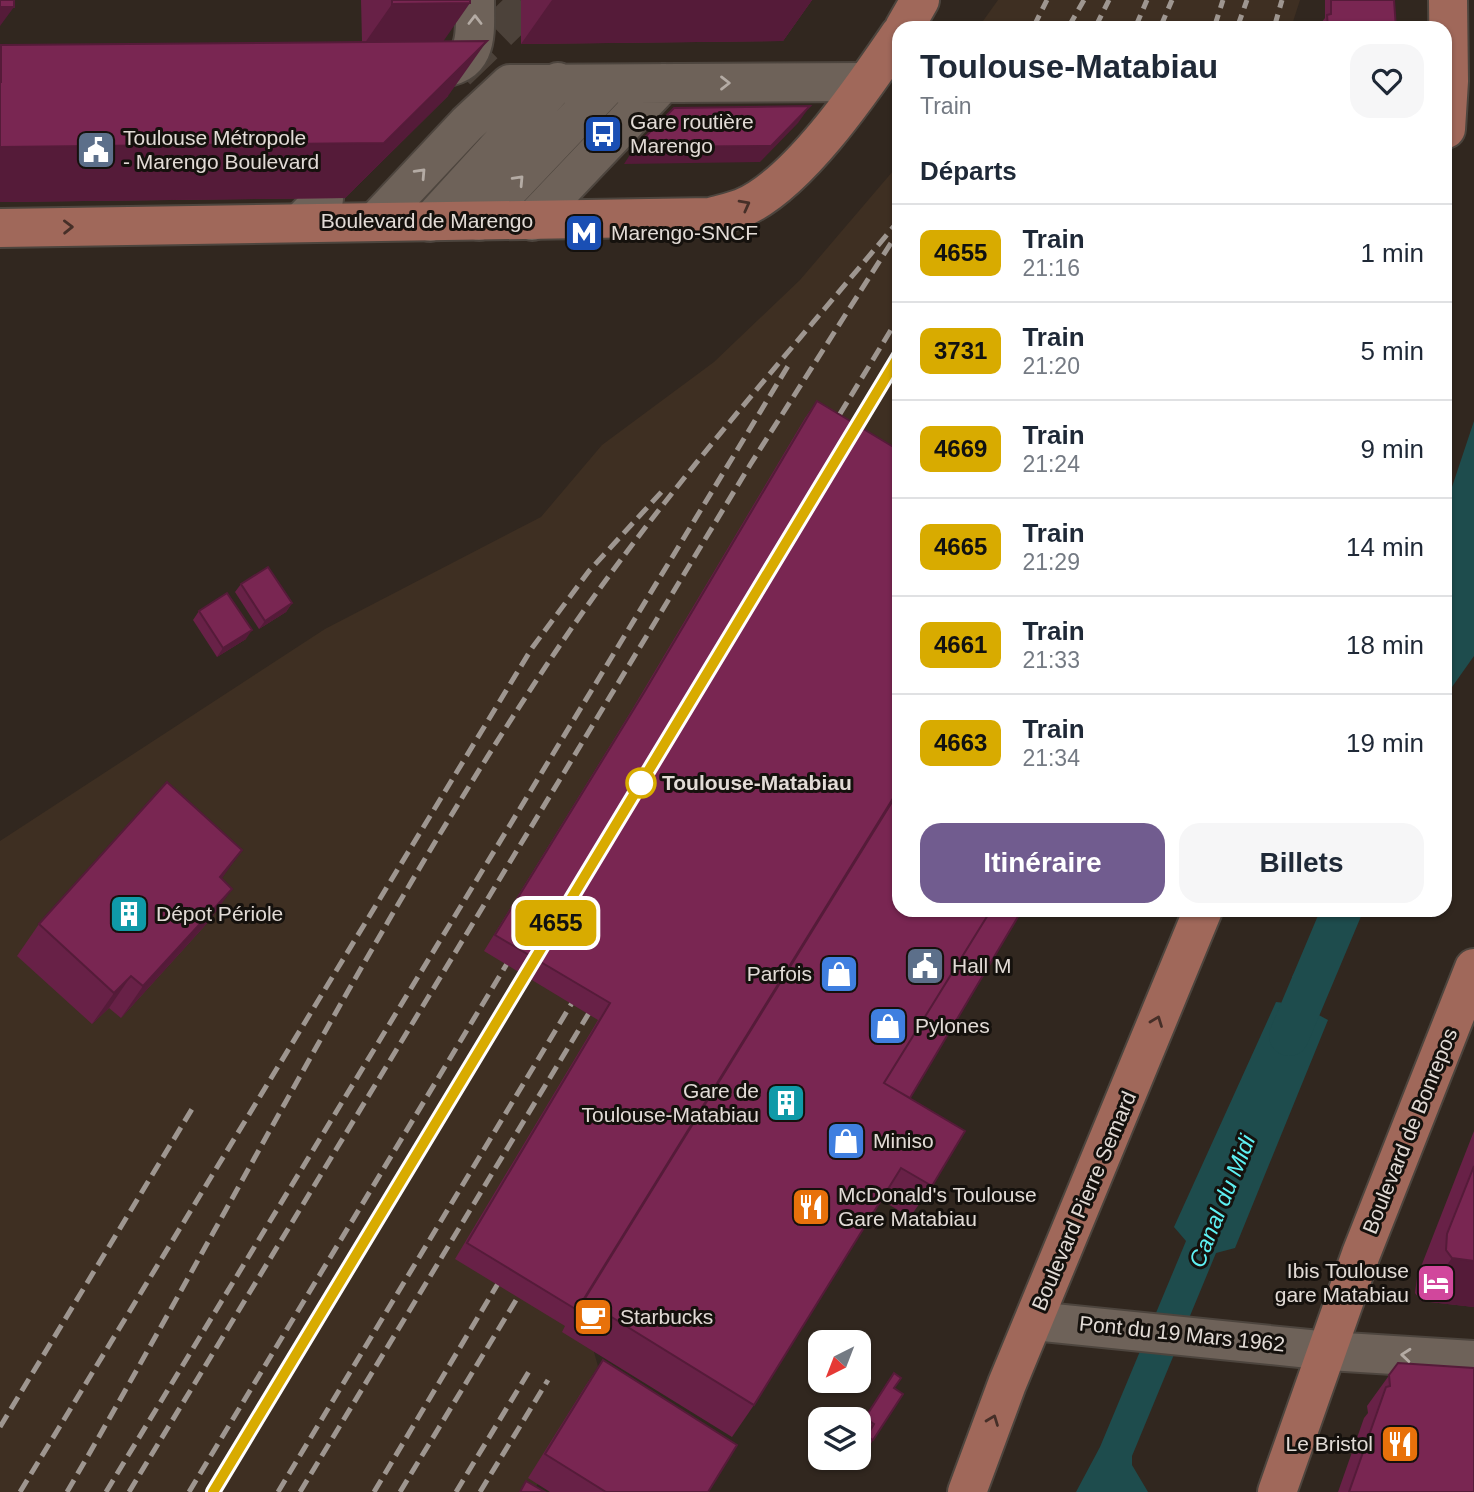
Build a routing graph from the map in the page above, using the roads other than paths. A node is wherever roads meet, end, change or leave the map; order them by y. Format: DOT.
graph roads {
  1 [pos="475,0"];
  2 [pos="920,0"];
  3 [pos="1448,0"];
  4 [pos="908,21"];
  5 [pos="1448,21"];
  6 [pos="892,45"];
  7 [pos="399,69"];
  8 [pos="558,82"];
  9 [pos="866,82"];
  10 [pos="663,83"];
  11 [pos="609,84"];
  12 [pos="479,221"];
  13 [pos="532,221"];
  14 [pos="375,222"];
  15 [pos="430,222"];
  16 [pos="0,228"];
  17 [pos="1200,917"];
  18 [pos="1474,968"];
  19 [pos="1034,1321"];
  20 [pos="1329,1350"];
  21 [pos="1474,1360"];
  22 [pos="967,1492"];
  23 [pos="1277,1492"];
  7 -- 1 [label="street, one-way"];
  2 -- 4 [label="main road"];
  3 -- 5 [label="main road"];
  6 -- 9 [label="main road, Boulevard de Marengo"];
  8 -- 11 [label="street"];
  14 -- 8 [label="street, one-way"];
  8 -- 15 [label="street"];
  10 -- 9 [label="street, one-way"];
  13 -- 9 [label="main road, Boulevard de Marengo, one-way"];
  10 -- 11 [label="street"];
  10 -- 13 [label="street"];
  12 -- 11 [label="street, one-way"];
  12 -- 13 [label="main road, Boulevard de Marengo"];
  12 -- 15 [label="main road, Boulevard de Marengo"];
  14 -- 15 [label="main road, Boulevard de Marengo"];
  16 -- 14 [label="main road, Boulevard de Marengo, one-way"];
  19 -- 17 [label="main road, Boulevard Pierre Semard, one-way"];
  18 -- 20 [label="main road, Boulevard de Bonrepos"];
  19 -- 20 [label="street, Pont du 19 Mars 1962"];
  22 -- 19 [label="main road, Boulevard Pierre Semard, one-way"];
  21 -- 20 [label="street, Pont du 19 Mars 1962, one-way"];
  20 -- 23 [label="main road, Boulevard de Bonrepos"];
}
